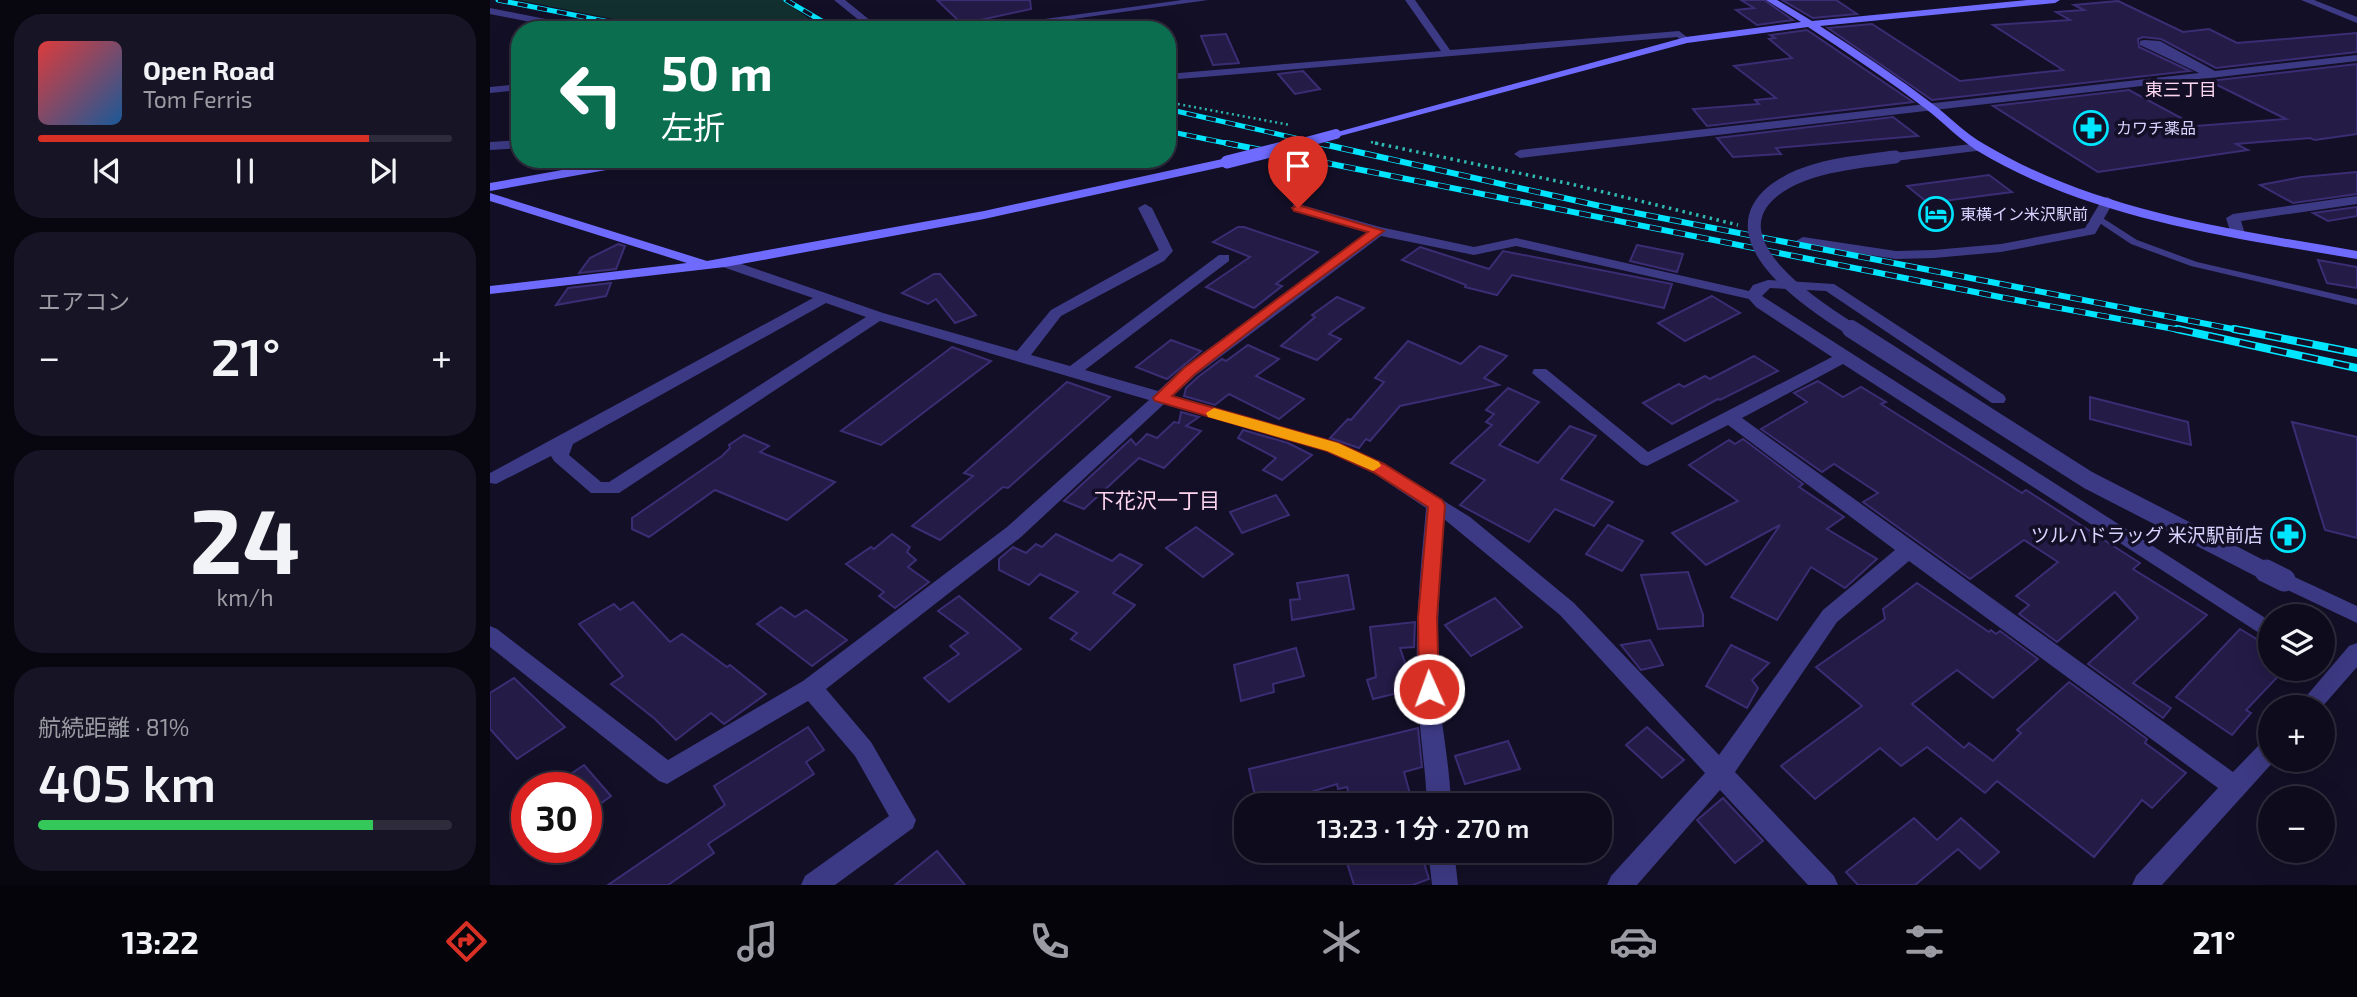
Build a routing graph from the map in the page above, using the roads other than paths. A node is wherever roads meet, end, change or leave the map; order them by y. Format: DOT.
graph roads {
  1 [pos="839,0"];
  2 [pos="1203,0"];
  3 [pos="1410,0"];
  4 [pos="1771,0"];
  5 [pos="2055,0"];
  6 [pos="2306,0"];
  7 [pos="490,11"];
  8 [pos="1073,17"];
  9 [pos="2357,20"];
  10 [pos="541,21"];
  11 [pos="866,21"];
  12 [pos="1041,21"];
  13 [pos="1072,21"];
  14 [pos="1811,24"];
  15 [pos="1686,40"];
  16 [pos="1448,54"];
  17 [pos="2357,58"];
  18 [pos="2210,74"];
  19 [pos="1176,76"];
  20 [pos="511,88"];
  21 [pos="490,90"];
  22 [pos="1930,107"];
  23 [pos="511,145"];
  24 [pos="490,146"];
  25 [pos="1980,147"];
  26 [pos="1520,154"];
  27 [pos="595,168"];
  28 [pos="490,187"];
  29 [pos="490,197"];
  30 [pos="2357,200"];
  31 [pos="2108,201"];
  32 [pos="1146,208"];
  33 [pos="1298,208"];
  34 [pos="2098,218"];
  35 [pos="1378,231"];
  36 [pos="2238,234"];
  37 [pos="1803,241"];
  38 [pos="2357,255"];
  39 [pos="1224,258"];
  40 [pos="725,263"];
  41 [pos="708,265"];
  42 [pos="490,290"];
  43 [pos="1754,296"];
  44 [pos="823,299"];
  45 [pos="2357,302"];
  46 [pos="878,316"];
  47 [pos="1021,357"];
  48 [pos="1845,357"];
  49 [pos="1072,372"];
  50 [pos="1540,373"];
  51 [pos="1161,398"];
  52 [pos="1998,399"];
  53 [pos="1728,416"];
  54 [pos="566,440"];
  55 [pos="496,478"];
  56 [pos="1436,505"];
  57 [pos="1908,550"];
  58 [pos="2357,615"];
  59 [pos="2258,624"];
  60 [pos="490,635"];
  61 [pos="2357,652"];
  62 [pos="2335,667"];
  63 [pos="811,688"];
  64 [pos="2258,762"];
  65 [pos="1720,774"];
  66 [pos="2235,787"];
  67 [pos="1439,793"];
  68 [pos="1442,863"];
  69 [pos="814,885"];
  70 [pos="1445,885"];
  71 [pos="1620,885"];
  72 [pos="1825,885"];
  73 [pos="2145,885"];
  1 -- 11 [label="street"];
  2 -- 8 [label="street"];
  3 -- 16 [label="street"];
  4 -- 14 [label="street"];
  5 -- 14 [label="street"];
  6 -- 9 [label="street"];
  7 -- 10 [label="street"];
  8 -- 12 [label="street"];
  8 -- 13 [label="street"];
  14 -- 15 [label="street"];
  14 -- 22 [label="street"];
  15 -- 16 [label="street"];
  15 -- 40 [label="street, bridge"];
  16 -- 19 [label="street"];
  17 -- 18 [label="street"];
  18 -- 18 [label="street"];
  18 -- 22 [label="street"];
  20 -- 21 [label="street"];
  22 -- 25 [label="street"];
  22 -- 26 [label="street"];
  23 -- 24 [label="street"];
  25 -- 31 [label="street"];
  25 -- 58 [label="street, bridge"];
  27 -- 28 [label="street"];
  29 -- 41 [label="street"];
  30 -- 36 [label="street"];
  31 -- 34 [label="street"];
  31 -- 36 [label="street"];
  32 -- 47 [label="street"];
  33 -- 35 [label="street"];
  34 -- 37 [label="street"];
  34 -- 45 [label="lane"];
  35 -- 43 [label="street"];
  35 -- 51 [label="street"];
  36 -- 38 [label="street"];
  39 -- 49 [label="street"];
  40 -- 41 [label="street"];
  40 -- 44 [label="street"];
  41 -- 42 [label="street"];
  43 -- 48 [label="street"];
  43 -- 52 [label="street"];
  44 -- 46 [label="street"];
  44 -- 54 [label="street"];
  46 -- 47 [label="street"];
  46 -- 54 [label="street"];
  47 -- 49 [label="street"];
  48 -- 53 [label="street"];
  48 -- 59 [label="street"];
  49 -- 51 [label="street"];
  50 -- 53 [label="street"];
  51 -- 56 [label="street"];
  51 -- 63 [label="street"];
  53 -- 57 [label="street"];
  54 -- 55 [label="street"];
  56 -- 65 [label="street"];
  56 -- 67 [label="street"];
  57 -- 65 [label="street"];
  57 -- 66 [label="street"];
  60 -- 63 [label="street"];
  61 -- 62 [label="street"];
  63 -- 69 [label="street"];
  64 -- 66 [label="street"];
  65 -- 71 [label="street"];
  65 -- 72 [label="street"];
  66 -- 73 [label="street"];
  68 -- 70 [label="street"];
}
